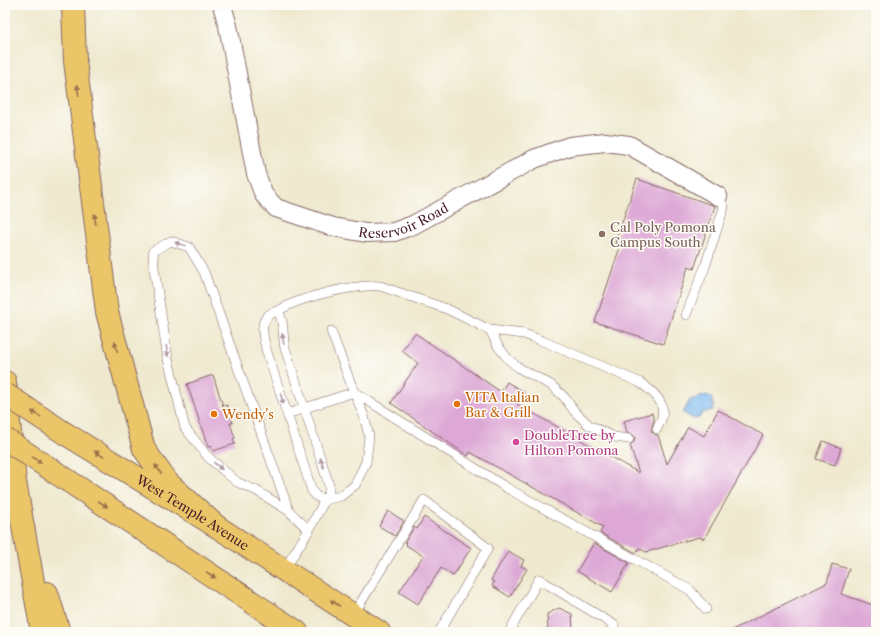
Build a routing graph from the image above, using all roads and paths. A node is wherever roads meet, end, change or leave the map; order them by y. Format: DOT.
graph roads {
  1 [pos="73,5"];
  2 [pos="222,5"];
  3 [pos="718,196"];
  4 [pos="278,311"];
  5 [pos="686,315"];
  6 [pos="490,330"];
  7 [pos="331,331"];
  8 [pos="5,382"];
  9 [pos="354,392"];
  10 [pos="5,394"];
  11 [pos="304,408"];
  12 [pos="287,414"];
  13 [pos="656,429"];
  14 [pos="5,438"];
  15 [pos="629,439"];
  16 [pos="16,482"];
  17 [pos="324,500"];
  18 [pos="288,511"];
  19 [pos="216,526"];
  20 [pos="309,530"];
  21 [pos="284,570"];
  22 [pos="706,608"];
  23 [pos="353,615"];
  24 [pos="42,632"];
  25 [pos="59,632"];
  26 [pos="297,632"];
  27 [pos="380,632"];
  28 [pos="439,632"];
  29 [pos="509,632"];
  30 [pos="610,632"];
  19 -- 1 [label="main road, one-way"];
  2 -- 3 [label="street, Reservoir Road"];
  3 -- 5 [label="lane"];
  4 -- 6 [label="lane"];
  11 -- 4 [label="lane, one-way"];
  4 -- 12 [label="lane, one-way"];
  6 -- 13 [label="lane"];
  6 -- 15 [label="lane"];
  7 -- 9 [label="lane"];
  8 -- 16 [label="main road"];
  9 -- 11 [label="lane"];
  9 -- 17 [label="lane"];
  9 -- 22 [label="lane"];
  19 -- 10 [label="main road, West Temple Avenue, one-way, bridge"];
  11 -- 12 [label="lane"];
  17 -- 11 [label="lane, one-way"];
  12 -- 17 [label="lane"];
  14 -- 26 [label="main road, one-way, bridge"];
  16 -- 24 [label="main road"];
  16 -- 25 [label="main road"];
  17 -- 20 [label="lane"];
  18 -- 18 [label="lane, one-way"];
  18 -- 20 [label="lane"];
  19 -- 21 [label="main road, West Temple Avenue"];
  20 -- 21 [label="lane"];
  23 -- 21 [label="main road, West Temple Avenue, one-way"];
  23 -- 27 [label="main road, West Temple Avenue"];
  23 -- 28 [label="lane"];
  29 -- 30 [label="lane"];
}
